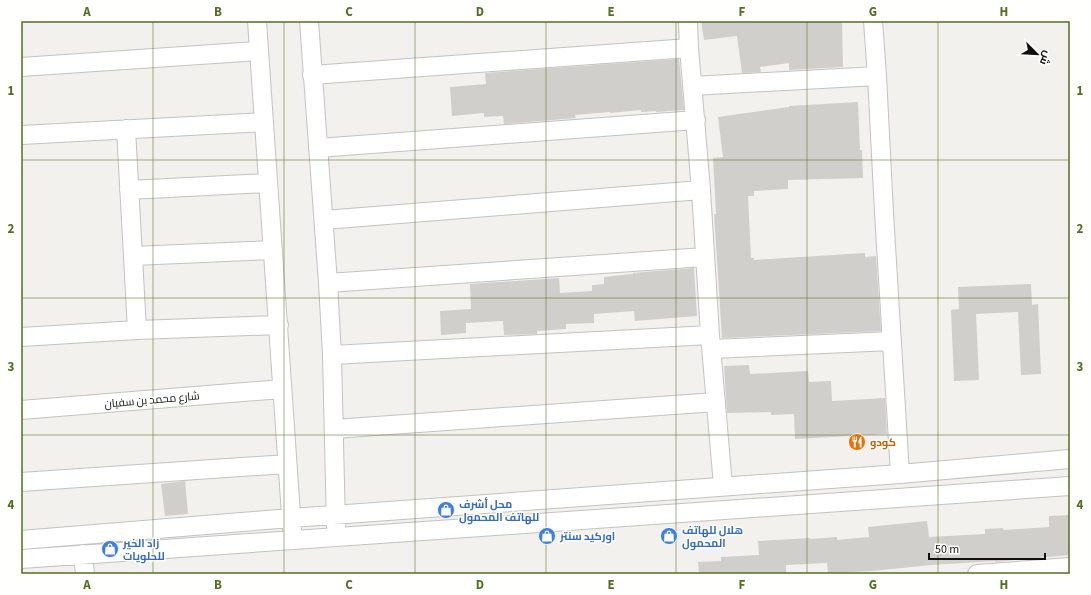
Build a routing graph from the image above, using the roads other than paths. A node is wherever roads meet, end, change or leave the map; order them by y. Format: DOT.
graph roads {
  1 [pos="257,21"];
  2 [pos="309,21"];
  3 [pos="688,21"];
  4 [pos="873,21"];
  5 [pos="689,48"];
  6 [pos="258,51"];
  7 [pos="21,67"];
  8 [pos="312,75"];
  9 [pos="878,76"];
  10 [pos="692,86"];
  11 [pos="696,120"];
  12 [pos="264,122"];
  13 [pos="126,129"];
  14 [pos="21,135"];
  15 [pos="318,148"];
  16 [pos="268,183"];
  17 [pos="129,190"];
  18 [pos="701,190"];
  19 [pos="324,220"];
  20 [pos="273,250"];
  21 [pos="133,256"];
  22 [pos="705,257"];
  23 [pos="328,284"];
  24 [pos="279,325"];
  25 [pos="137,330"];
  26 [pos="21,337"];
  27 [pos="892,341"];
  28 [pos="711,342"];
  29 [pos="332,355"];
  30 [pos="282,389"];
  31 [pos="716,402"];
  32 [pos="21,410"];
  33 [pos="334,429"];
  34 [pos="1070,458"];
  35 [pos="287,464"];
  36 [pos="900,474"];
  37 [pos="21,482"];
  38 [pos="723,486"];
  39 [pos="1070,486"];
  40 [pos="335,515"];
  41 [pos="291,518"];
  42 [pos="336,536"];
  43 [pos="292,539"];
  44 [pos="21,540"];
  45 [pos="83,554"];
  46 [pos="21,558"];
  47 [pos="1070,567"];
  48 [pos="996,573"];
  49 [pos="85,574"];
  50 [pos="977,574"];
  1 -- 6 [label="street"];
  2 -- 8 [label="street"];
  3 -- 5 [label="street"];
  4 -- 9 [label="street"];
  5 -- 8 [label="street"];
  5 -- 10 [label="street"];
  6 -- 7 [label="street"];
  6 -- 12 [label="street"];
  8 -- 15 [label="street"];
  9 -- 10 [label="street"];
  9 -- 27 [label="street"];
  10 -- 11 [label="street"];
  11 -- 15 [label="street"];
  11 -- 18 [label="street"];
  12 -- 13 [label="street"];
  12 -- 16 [label="street"];
  13 -- 14 [label="street"];
  13 -- 17 [label="street"];
  15 -- 19 [label="street"];
  16 -- 17 [label="street"];
  16 -- 20 [label="street"];
  17 -- 21 [label="street"];
  18 -- 19 [label="street"];
  18 -- 22 [label="street"];
  19 -- 23 [label="street"];
  20 -- 21 [label="street"];
  20 -- 24 [label="street"];
  21 -- 25 [label="street"];
  22 -- 23 [label="street"];
  22 -- 28 [label="street"];
  23 -- 29 [label="street"];
  24 -- 25 [label="street"];
  24 -- 30 [label="street"];
  25 -- 26 [label="street"];
  27 -- 28 [label="street"];
  27 -- 36 [label="street"];
  28 -- 29 [label="street"];
  28 -- 31 [label="street"];
  29 -- 33 [label="street"];
  30 -- 32 [label="street, شارع محمد بن سفيان"];
  30 -- 35 [label="street"];
  31 -- 33 [label="street"];
  31 -- 38 [label="street"];
  33 -- 40 [label="street"];
  34 -- 36 [label="street"];
  35 -- 37 [label="street"];
  35 -- 41 [label="street"];
  36 -- 38 [label="street"];
  38 -- 40 [label="street"];
  39 -- 42 [label="street"];
  40 -- 41 [label="street"];
  40 -- 42 [label="street"];
  41 -- 43 [label="street"];
  41 -- 44 [label="street"];
  42 -- 43 [label="street"];
  43 -- 45 [label="street"];
  45 -- 46 [label="street"];
  45 -- 49 [label="street"];
  47 -- 48 [label="street"];
  48 -- 50 [label="street"];
}
